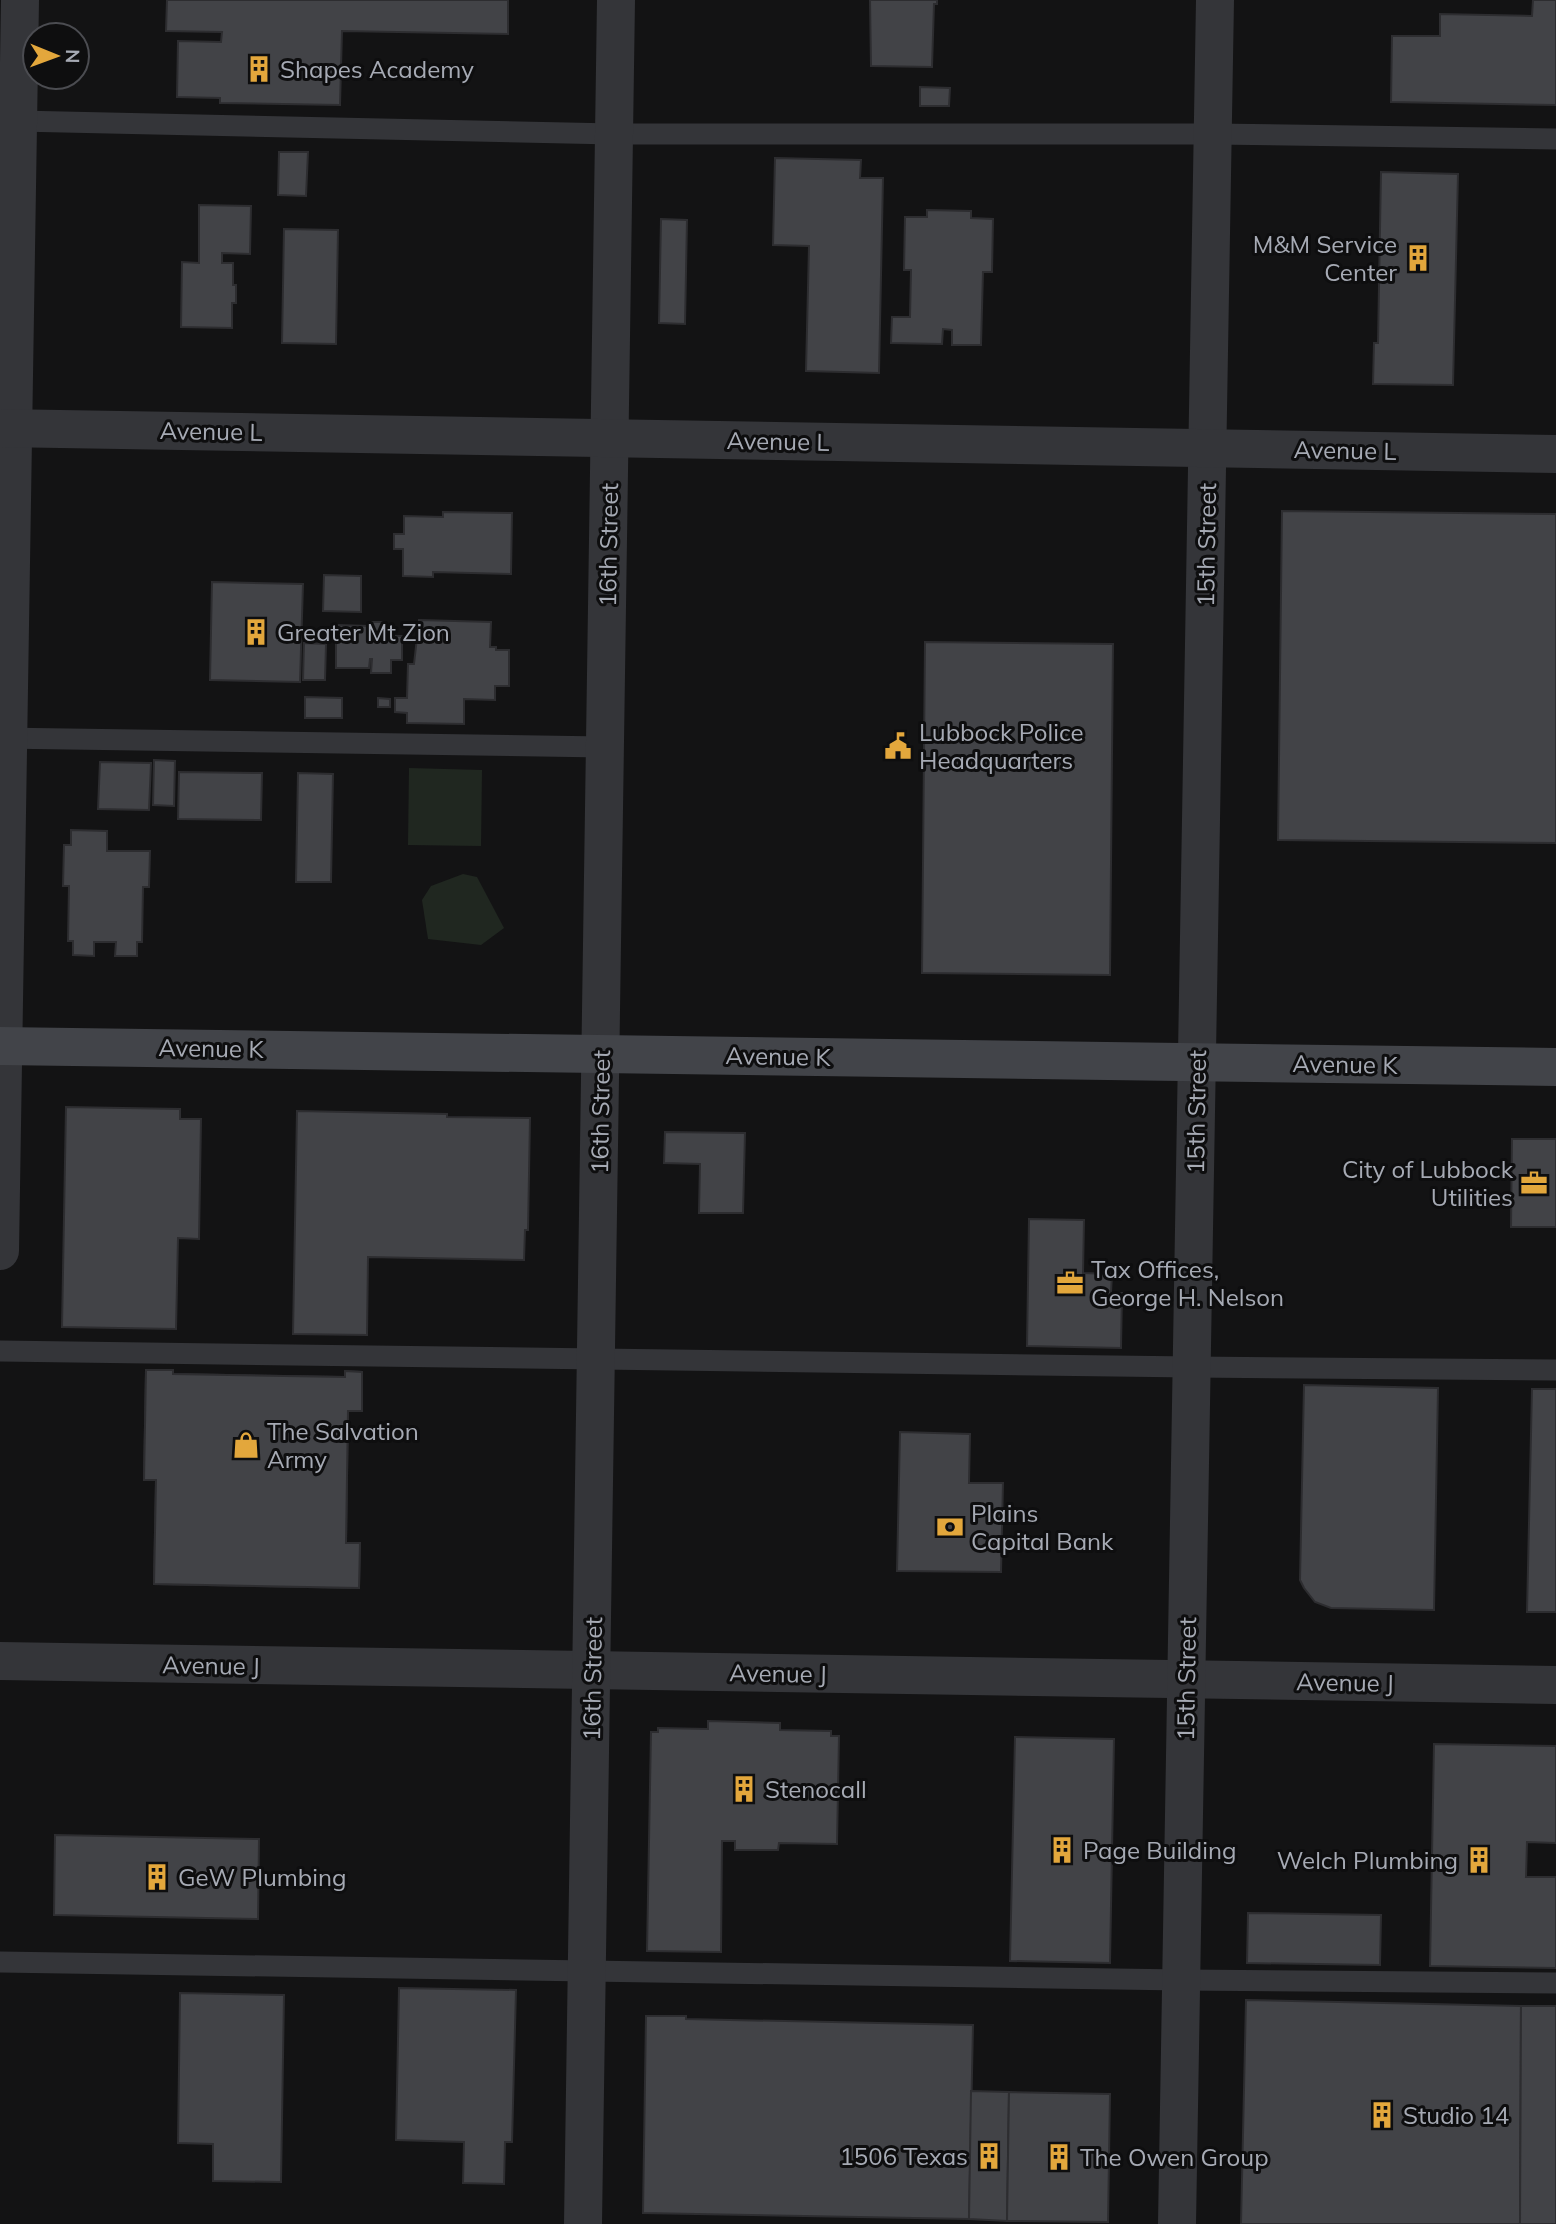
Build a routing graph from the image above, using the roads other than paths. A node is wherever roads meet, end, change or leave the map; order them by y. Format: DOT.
graph roads {
  1 [pos="20,0"];
  2 [pos="616,0"];
  3 [pos="1215,0"];
  4 [pos="18,121"];
  5 [pos="614,134"];
  6 [pos="1213,134"];
  7 [pos="1556,139"];
  8 [pos="7,428"];
  9 [pos="610,438"];
  10 [pos="1207,448"];
  11 [pos="1556,453"];
  12 [pos="4,738"];
  13 [pos="604,747"];
  14 [pos="2,1046"];
  15 [pos="601,1053"];
  16 [pos="1197,1062"];
  17 [pos="1556,1067"];
  18 [pos="0,1251"];
  19 [pos="0,1351"];
  20 [pos="596,1360"];
  21 [pos="1192,1367"];
  22 [pos="1556,1370"];
  23 [pos="0,1661"];
  24 [pos="592,1671"];
  25 [pos="1186,1680"];
  26 [pos="1556,1685"];
  27 [pos="0,1962"];
  28 [pos="587,1971"];
  29 [pos="1182,1980"];
  30 [pos="1556,1983"];
  31 [pos="583,2224"];
  32 [pos="1178,2224"];
  1 -- 4 [label="street"];
  2 -- 5 [label="street, 16th Street"];
  3 -- 6 [label="street, 15th Street"];
  4 -- 5 [label="lane"];
  4 -- 8 [label="street"];
  5 -- 6 [label="lane"];
  5 -- 9 [label="street, 16th Street"];
  6 -- 7 [label="lane"];
  6 -- 10 [label="street, 15th Street"];
  8 -- 9 [label="street, Avenue L"];
  8 -- 12 [label="street"];
  9 -- 10 [label="street, Avenue L"];
  9 -- 13 [label="street, 16th Street"];
  10 -- 11 [label="street, Avenue L"];
  10 -- 16 [label="street, 15th Street"];
  12 -- 13 [label="lane"];
  12 -- 14 [label="street"];
  13 -- 15 [label="street, 16th Street"];
  14 -- 15 [label="main road, Avenue K"];
  14 -- 18 [label="street"];
  15 -- 16 [label="main road, Avenue K"];
  15 -- 20 [label="street, 16th Street"];
  16 -- 17 [label="main road, Avenue K"];
  16 -- 21 [label="street, 15th Street"];
  19 -- 20 [label="lane"];
  20 -- 21 [label="lane"];
  20 -- 24 [label="street, 16th Street"];
  21 -- 22 [label="lane"];
  21 -- 25 [label="street, 15th Street"];
  23 -- 24 [label="street, Avenue J"];
  24 -- 25 [label="street, Avenue J"];
  24 -- 28 [label="street, 16th Street"];
  25 -- 26 [label="street, Avenue J"];
  25 -- 29 [label="street, 15th Street"];
  27 -- 28 [label="lane"];
  28 -- 29 [label="lane"];
  28 -- 31 [label="street, 16th Street"];
  29 -- 30 [label="lane"];
  29 -- 32 [label="street, 15th Street"];
}
